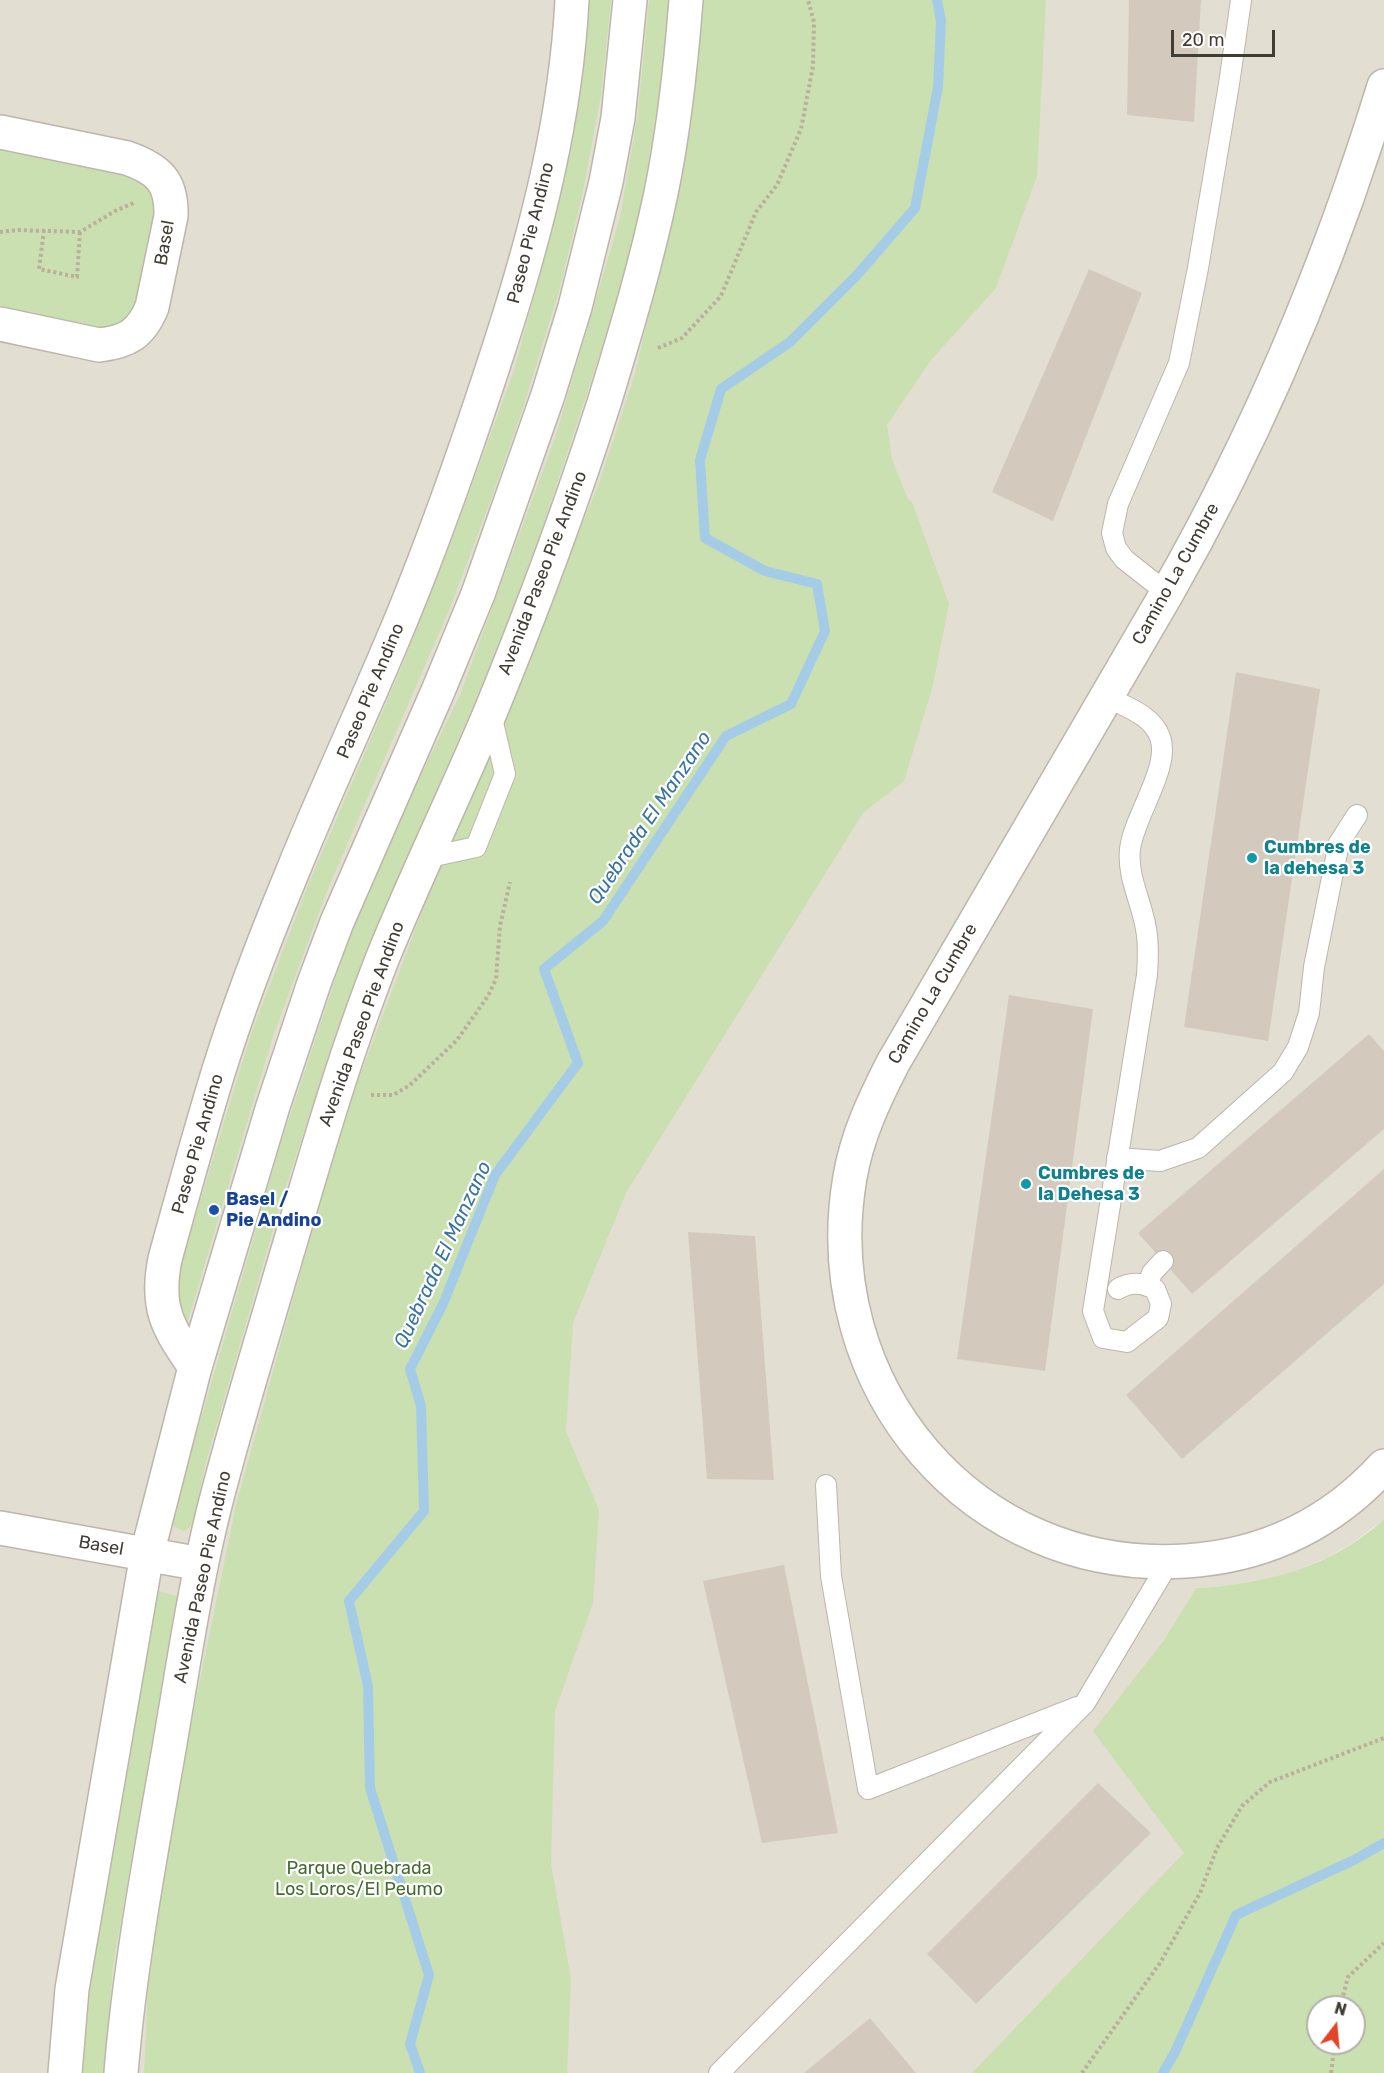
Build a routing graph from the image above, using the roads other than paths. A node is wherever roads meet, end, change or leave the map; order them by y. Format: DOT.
graph roads {
  1 [pos="572,0"];
  2 [pos="630,0"];
  3 [pos="686,0"];
  4 [pos="1240,0"];
  5 [pos="1384,86"];
  6 [pos="0,132"];
  7 [pos="0,324"];
  8 [pos="1167,593"];
  9 [pos="1107,697"];
  10 [pos="1357,815"];
  11 [pos="1117,1158"];
  12 [pos="1163,1261"];
  13 [pos="1147,1286"];
  14 [pos="1118,1289"];
  15 [pos="195,1367"];
  16 [pos="1384,1466"];
  17 [pos="826,1485"];
  18 [pos="0,1528"];
  19 [pos="147,1554"];
  20 [pos="1169,1562"];
  21 [pos="201,1564"];
  22 [pos="1085,1703"];
  23 [pos="65,2073"];
  24 [pos="121,2073"];
  25 [pos="719,2073"];
  1 -- 15 [label="street, Paseo Pie Andino"];
  2 -- 15 [label="street"];
  3 -- 21 [label="street, Avenida Paseo Pie Andino"];
  4 -- 8 [label="lane"];
  5 -- 8 [label="street, Camino La Cumbre"];
  6 -- 7 [label="street, Basel"];
  8 -- 9 [label="street, Camino La Cumbre"];
  9 -- 11 [label="lane"];
  9 -- 20 [label="street, Camino La Cumbre"];
  10 -- 11 [label="lane"];
  11 -- 13 [label="lane"];
  12 -- 13 [label="lane"];
  13 -- 14 [label="lane"];
  15 -- 19 [label="street"];
  16 -- 20 [label="street, Camino La Cumbre"];
  17 -- 22 [label="lane"];
  18 -- 19 [label="street, Basel"];
  19 -- 21 [label="street, Basel"];
  19 -- 23 [label="street"];
  20 -- 22 [label="lane"];
  21 -- 24 [label="street, Avenida Paseo Pie Andino"];
  22 -- 25 [label="lane"];
}
